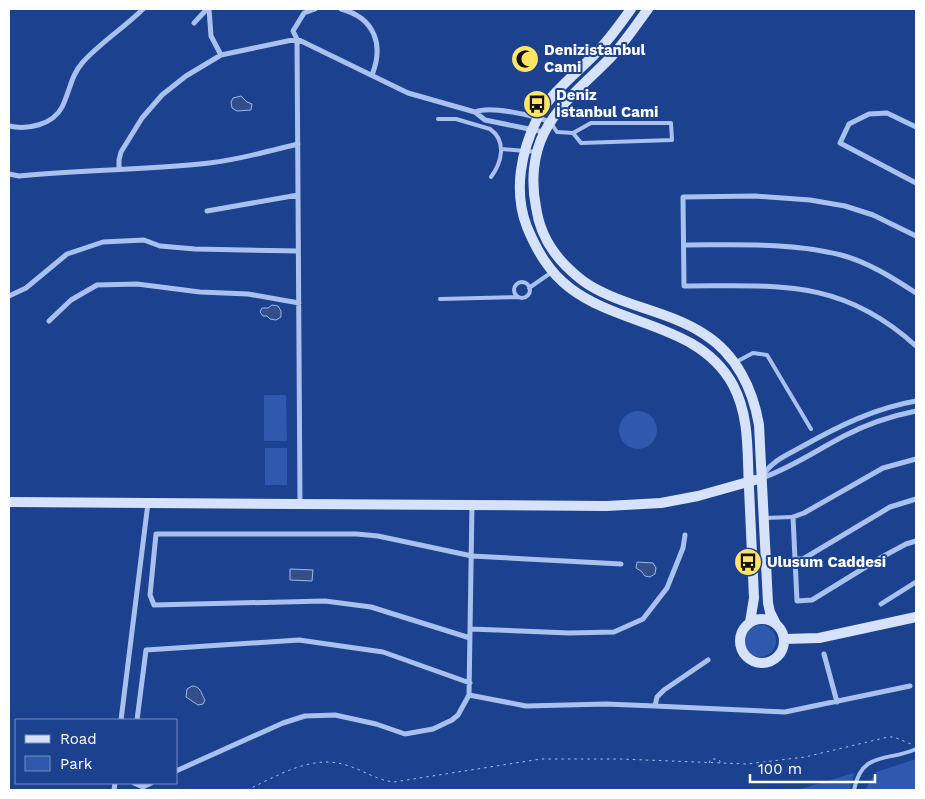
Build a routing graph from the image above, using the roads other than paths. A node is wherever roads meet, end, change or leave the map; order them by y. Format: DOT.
graph roads {
  1 [pos="143,9"];
  2 [pos="208,9"];
  3 [pos="315,9"];
  4 [pos="341,9"];
  5 [pos="631,9"];
  6 [pos="648,9"];
  7 [pos="194,23"];
  8 [pos="297,39"];
  9 [pos="221,55"];
  10 [pos="372,75"];
  11 [pos="475,112"];
  12 [pos="538,117"];
  13 [pos="438,119"];
  14 [pos="551,122"];
  15 [pos="9,126"];
  16 [pos="916,127"];
  17 [pos="532,130"];
  18 [pos="544,132"];
  19 [pos="557,132"];
  20 [pos="573,134"];
  21 [pos="298,144"];
  22 [pos="502,149"];
  23 [pos="524,151"];
  24 [pos="537,152"];
  25 [pos="119,168"];
  26 [pos="9,174"];
  27 [pos="491,177"];
  28 [pos="916,184"];
  29 [pos="298,195"];
  30 [pos="208,211"];
  31 [pos="916,236"];
  32 [pos="684,245"];
  33 [pos="298,251"];
  34 [pos="553,271"];
  35 [pos="529,288"];
  36 [pos="916,293"];
  37 [pos="9,296"];
  38 [pos="518,297"];
  39 [pos="440,299"];
  40 [pos="299,303"];
  41 [pos="49,322"];
  42 [pos="916,346"];
  43 [pos="734,363"];
  44 [pos="916,401"];
  45 [pos="916,411"];
  46 [pos="811,430"];
  47 [pos="916,459"];
  48 [pos="762,478"];
  49 [pos="749,481"];
  50 [pos="916,499"];
  51 [pos="9,502"];
  52 [pos="148,503"];
  53 [pos="300,504"];
  54 [pos="472,504"];
  55 [pos="793,517"];
  56 [pos="764,518"];
  57 [pos="685,535"];
  58 [pos="916,541"];
  59 [pos="472,556"];
  60 [pos="795,559"];
  61 [pos="621,564"];
  62 [pos="916,582"];
  63 [pos="881,604"];
  64 [pos="916,617"];
  65 [pos="750,622"];
  66 [pos="776,624"];
  67 [pos="470,629"];
  68 [pos="470,638"];
  69 [pos="784,639"];
  70 [pos="824,654"];
  71 [pos="708,660"];
  72 [pos="470,683"];
  73 [pos="910,686"];
  74 [pos="469,695"];
  75 [pos="837,702"];
  76 [pos="655,706"];
  77 [pos="121,719"];
  78 [pos="137,719"];
  79 [pos="916,748"];
  80 [pos="178,770"];
  81 [pos="854,790"];
  1 -- 15 [label="street"];
  2 -- 7 [label="street"];
  2 -- 9 [label="street"];
  3 -- 8 [label="street"];
  4 -- 10 [label="street"];
  5 -- 12 [label="street"];
  6 -- 14 [label="street"];
  8 -- 9 [label="street"];
  8 -- 10 [label="street"];
  8 -- 21 [label="street"];
  9 -- 25 [label="street"];
  10 -- 11 [label="street"];
  11 -- 12 [label="street"];
  11 -- 17 [label="street"];
  12 -- 14 [label="street"];
  12 -- 17 [label="street"];
  13 -- 22 [label="lane"];
  14 -- 18 [label="street"];
  14 -- 19 [label="lane"];
  16 -- 28 [label="street"];
  17 -- 18 [label="street"];
  17 -- 23 [label="street"];
  18 -- 19 [label="lane"];
  18 -- 24 [label="street"];
  19 -- 20 [label="lane"];
  20 -- 20 [label="lane"];
  21 -- 25 [label="street"];
  21 -- 29 [label="street"];
  22 -- 23 [label="lane"];
  22 -- 27 [label="lane"];
  23 -- 24 [label="lane"];
  23 -- 34 [label="street"];
  24 -- 43 [label="street"];
  25 -- 26 [label="street"];
  29 -- 30 [label="street"];
  29 -- 33 [label="street"];
  31 -- 32 [label="street"];
  32 -- 36 [label="street"];
  32 -- 42 [label="street"];
  33 -- 37 [label="street"];
  33 -- 40 [label="street"];
  34 -- 35 [label="lane"];
  34 -- 49 [label="street"];
  35 -- 38 [label="lane"];
  35 -- 38 [label="lane"];
  38 -- 39 [label="lane"];
  40 -- 41 [label="street"];
  40 -- 53 [label="street"];
  43 -- 46 [label="lane"];
  43 -- 48 [label="street"];
  44 -- 48 [label="street"];
  45 -- 48 [label="street"];
  47 -- 55 [label="street"];
  48 -- 49 [label="street"];
  48 -- 56 [label="street"];
  49 -- 54 [label="street"];
  49 -- 65 [label="street"];
  50 -- 60 [label="street"];
  51 -- 52 [label="street"];
  52 -- 53 [label="street"];
  52 -- 77 [label="street"];
  53 -- 54 [label="street"];
  54 -- 59 [label="street"];
  55 -- 56 [label="lane"];
  55 -- 60 [label="street"];
  56 -- 66 [label="street"];
  57 -- 67 [label="street"];
  58 -- 60 [label="street"];
  59 -- 61 [label="street"];
  59 -- 67 [label="street"];
  59 -- 68 [label="street"];
  62 -- 63 [label="street"];
  64 -- 69 [label="street"];
  65 -- 66 [label="street"];
  65 -- 69 [label="street"];
  66 -- 69 [label="street"];
  67 -- 68 [label="street"];
  68 -- 72 [label="street"];
  70 -- 75 [label="street"];
  71 -- 76 [label="street"];
  72 -- 74 [label="street"];
  72 -- 78 [label="street"];
  73 -- 75 [label="street"];
  74 -- 76 [label="street"];
  74 -- 80 [label="street"];
  75 -- 76 [label="street"];
  79 -- 81 [label="lane"];
}
